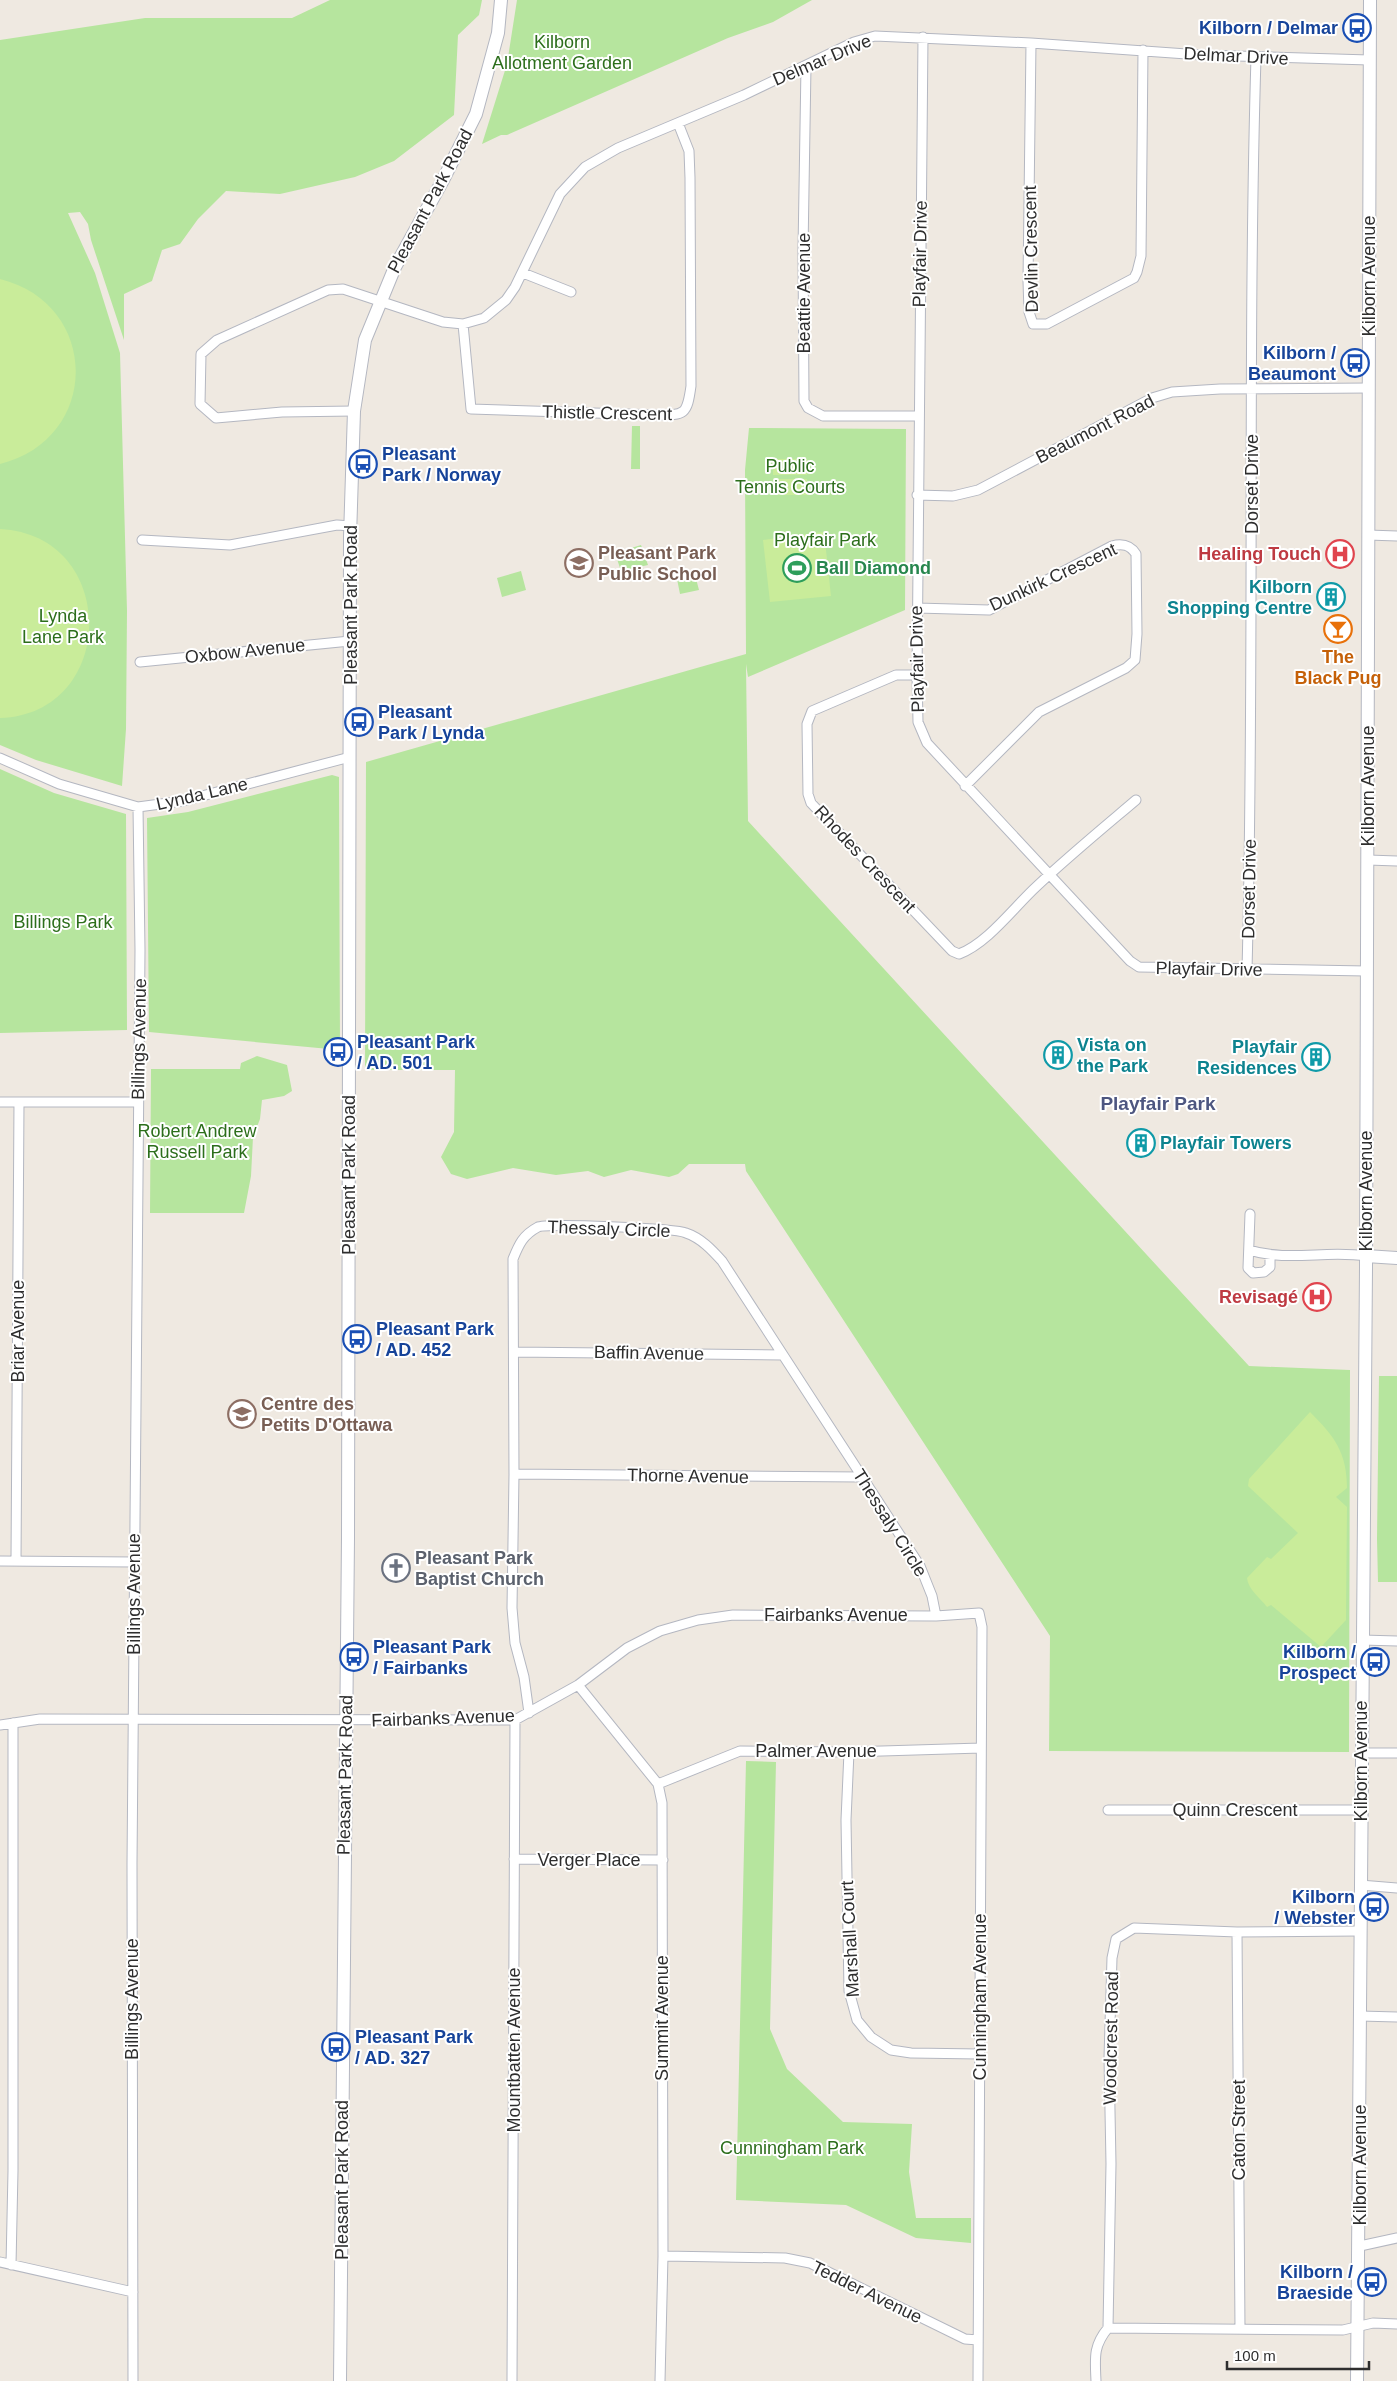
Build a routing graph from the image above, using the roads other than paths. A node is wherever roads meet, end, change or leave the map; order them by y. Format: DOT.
graph roads {
  1 [pos="501,0"];
  2 [pos="1370,0"];
  3 [pos="923,37"];
  4 [pos="1031,43"];
  5 [pos="1143,50"];
  6 [pos="1256,57"];
  7 [pos="1369,60"];
  8 [pos="806,66"];
  9 [pos="678,123"];
  10 [pos="523,272"];
  11 [pos="571,292"];
  12 [pos="381,300"];
  13 [pos="463,324"];
  14 [pos="1252,388"];
  15 [pos="1369,388"];
  16 [pos="354,411"];
  17 [pos="918,416"];
  18 [pos="917,495"];
  19 [pos="350,526"];
  20 [pos="1368,536"];
  21 [pos="1397,536"];
  22 [pos="142,540"];
  23 [pos="917,608"];
  24 [pos="350,641"];
  25 [pos="140,662"];
  26 [pos="916,675"];
  27 [pos="350,757"];
  28 [pos="0,758"];
  29 [pos="965,786"];
  30 [pos="1136,800"];
  31 [pos="138,807"];
  32 [pos="1368,860"];
  33 [pos="1397,861"];
  34 [pos="1048,876"];
  35 [pos="1247,970"];
  36 [pos="1366,971"];
  37 [pos="0,1102"];
  38 [pos="19,1102"];
  39 [pos="138,1102"];
  40 [pos="1250,1214"];
  41 [pos="1250,1250"];
  42 [pos="1270,1255"];
  43 [pos="1366,1256"];
  44 [pos="1397,1258"];
  45 [pos="514,1352"];
  46 [pos="783,1355"];
  47 [pos="514,1474"];
  48 [pos="862,1478"];
  49 [pos="0,1561"];
  50 [pos="16,1561"];
  51 [pos="134,1562"];
  52 [pos="979,1613"];
  53 [pos="936,1616"];
  54 [pos="1362,1640"];
  55 [pos="1397,1641"];
  56 [pos="578,1685"];
  57 [pos="529,1713"];
  58 [pos="134,1720"];
  59 [pos="346,1720"];
  60 [pos="515,1720"];
  61 [pos="13,1723"];
  62 [pos="0,1725"];
  63 [pos="981,1748"];
  64 [pos="849,1752"];
  65 [pos="1360,1753"];
  66 [pos="1397,1753"];
  67 [pos="658,1784"];
  68 [pos="1108,1810"];
  69 [pos="1361,1810"];
  70 [pos="514,1859"];
  71 [pos="663,1860"];
  72 [pos="1360,1885"];
  73 [pos="1397,1888"];
  74 [pos="1360,1931"];
  75 [pos="1237,1932"];
  76 [pos="1360,2016"];
  77 [pos="1397,2018"];
  78 [pos="980,2054"];
  79 [pos="1397,2238"];
  80 [pos="1360,2246"];
  81 [pos="663,2256"];
  82 [pos="0,2262"];
  83 [pos="11,2265"];
  84 [pos="133,2292"];
  85 [pos="1397,2324"];
  86 [pos="1357,2327"];
  87 [pos="1108,2328"];
  88 [pos="1240,2329"];
  89 [pos="978,2340"];
  90 [pos="133,2381"];
  91 [pos="340,2381"];
  92 [pos="512,2381"];
  93 [pos="660,2381"];
  94 [pos="978,2381"];
  95 [pos="1096,2381"];
  96 [pos="1357,2381"];
  1 -- 12 [label="street, Pleasant Park Road"];
  2 -- 7 [label="street, Kilborn Avenue"];
  3 -- 4 [label="street, Delmar Drive"];
  3 -- 8 [label="street, Delmar Drive"];
  3 -- 17 [label="street, Playfair Drive"];
  4 -- 5 [label="street, Delmar Drive"];
  4 -- 5 [label="street, Devlin Crescent"];
  5 -- 6 [label="street, Delmar Drive"];
  6 -- 7 [label="street, Delmar Drive"];
  6 -- 14 [label="street, Dorset Drive"];
  7 -- 15 [label="street, Kilborn Avenue"];
  8 -- 9 [label="street, Delmar Drive"];
  8 -- 17 [label="street, Beattie Avenue"];
  9 -- 10 [label="street, Delmar Drive"];
  9 -- 13 [label="street, Thistle Crescent"];
  10 -- 11 [label="street"];
  10 -- 13 [label="street, Delmar Drive"];
  12 -- 13 [label="street, Delmar Drive"];
  12 -- 16 [label="street, Pleasant Park Road"];
  12 -- 16 [label="street, Delmar Drive"];
  14 -- 15 [label="street, Beaumont Road"];
  14 -- 18 [label="street, Beaumont Road"];
  14 -- 35 [label="street, Dorset Drive"];
  15 -- 20 [label="street, Kilborn Avenue"];
  16 -- 19 [label="street, Pleasant Park Road"];
  17 -- 18 [label="street, Playfair Drive"];
  18 -- 23 [label="street, Playfair Drive"];
  19 -- 22 [label="street"];
  19 -- 24 [label="street, Pleasant Park Road"];
  20 -- 21 [label="street"];
  20 -- 32 [label="street, Kilborn Avenue"];
  23 -- 26 [label="street, Playfair Drive"];
  23 -- 29 [label="street, Dunkirk Crescent"];
  24 -- 25 [label="street, Oxbow Avenue"];
  24 -- 27 [label="street, Pleasant Park Road"];
  26 -- 29 [label="street, Playfair Drive"];
  26 -- 34 [label="street, Rhodes Crescent"];
  27 -- 31 [label="street, Lynda Lane"];
  27 -- 59 [label="street, Pleasant Park Road"];
  28 -- 31 [label="street, Lynda Lane"];
  29 -- 34 [label="street, Playfair Drive"];
  30 -- 34 [label="street"];
  31 -- 39 [label="street, Billings Avenue"];
  32 -- 33 [label="street"];
  32 -- 36 [label="street, Kilborn Avenue"];
  34 -- 35 [label="street, Playfair Drive"];
  35 -- 36 [label="street, Playfair Drive"];
  36 -- 43 [label="street, Kilborn Avenue"];
  37 -- 38 [label="street"];
  38 -- 39 [label="street"];
  38 -- 50 [label="street, Briar Avenue"];
  39 -- 51 [label="street, Billings Avenue"];
  40 -- 41 [label="street"];
  41 -- 42 [label="street"];
  41 -- 42 [label="street"];
  42 -- 43 [label="street"];
  43 -- 44 [label="street"];
  43 -- 54 [label="street, Kilborn Avenue"];
  45 -- 46 [label="street, Baffin Avenue"];
  45 -- 46 [label="street, Thessaly Circle"];
  45 -- 47 [label="street, Thessaly Circle"];
  46 -- 48 [label="street, Thessaly Circle"];
  47 -- 48 [label="street, Thorne Avenue"];
  47 -- 57 [label="street, Thessaly Circle"];
  48 -- 53 [label="street, Thessaly Circle"];
  49 -- 50 [label="street"];
  50 -- 51 [label="street"];
  51 -- 58 [label="street, Billings Avenue"];
  52 -- 53 [label="street, Fairbanks Avenue"];
  52 -- 63 [label="street, Cunningham Avenue"];
  53 -- 56 [label="street, Fairbanks Avenue"];
  54 -- 55 [label="street"];
  54 -- 65 [label="street, Kilborn Avenue"];
  56 -- 57 [label="street, Fairbanks Avenue"];
  56 -- 67 [label="street, Summit Avenue"];
  57 -- 60 [label="street, Fairbanks Avenue"];
  58 -- 59 [label="street, Fairbanks Avenue"];
  58 -- 61 [label="street, Fairbanks Avenue"];
  58 -- 84 [label="street, Billings Avenue"];
  59 -- 60 [label="street, Fairbanks Avenue"];
  59 -- 91 [label="street, Pleasant Park Road"];
  60 -- 70 [label="street, Mountbatten Avenue"];
  61 -- 62 [label="street, Fairbanks Avenue"];
  61 -- 83 [label="street"];
  63 -- 64 [label="street, Palmer Avenue"];
  63 -- 78 [label="street, Cunningham Avenue"];
  64 -- 67 [label="street, Palmer Avenue"];
  64 -- 78 [label="street, Marshall Court"];
  65 -- 66 [label="street"];
  65 -- 69 [label="street, Kilborn Avenue"];
  67 -- 71 [label="street, Summit Avenue"];
  68 -- 69 [label="street, Quinn Crescent"];
  69 -- 72 [label="street, Kilborn Avenue"];
  70 -- 71 [label="street, Verger Place"];
  70 -- 92 [label="street, Mountbatten Avenue"];
  71 -- 81 [label="street, Summit Avenue"];
  72 -- 73 [label="street"];
  72 -- 74 [label="street, Kilborn Avenue"];
  74 -- 75 [label="street, Woodcrest Road"];
  74 -- 76 [label="street, Kilborn Avenue"];
  75 -- 87 [label="street, Woodcrest Road"];
  75 -- 88 [label="street, Caton Street"];
  76 -- 77 [label="street"];
  76 -- 80 [label="street, Kilborn Avenue"];
  78 -- 89 [label="street, Cunningham Avenue"];
  79 -- 80 [label="street"];
  80 -- 86 [label="street, Kilborn Avenue"];
  81 -- 89 [label="street, Tedder Avenue"];
  81 -- 93 [label="street, Summit Avenue"];
  82 -- 83 [label="street"];
  83 -- 84 [label="street"];
  84 -- 90 [label="street, Billings Avenue"];
  85 -- 86 [label="street"];
  86 -- 88 [label="street"];
  86 -- 96 [label="street, Kilborn Avenue"];
  87 -- 88 [label="street"];
  87 -- 95 [label="street, Woodcrest Road"];
  89 -- 94 [label="street, Cunningham Avenue"];
}
